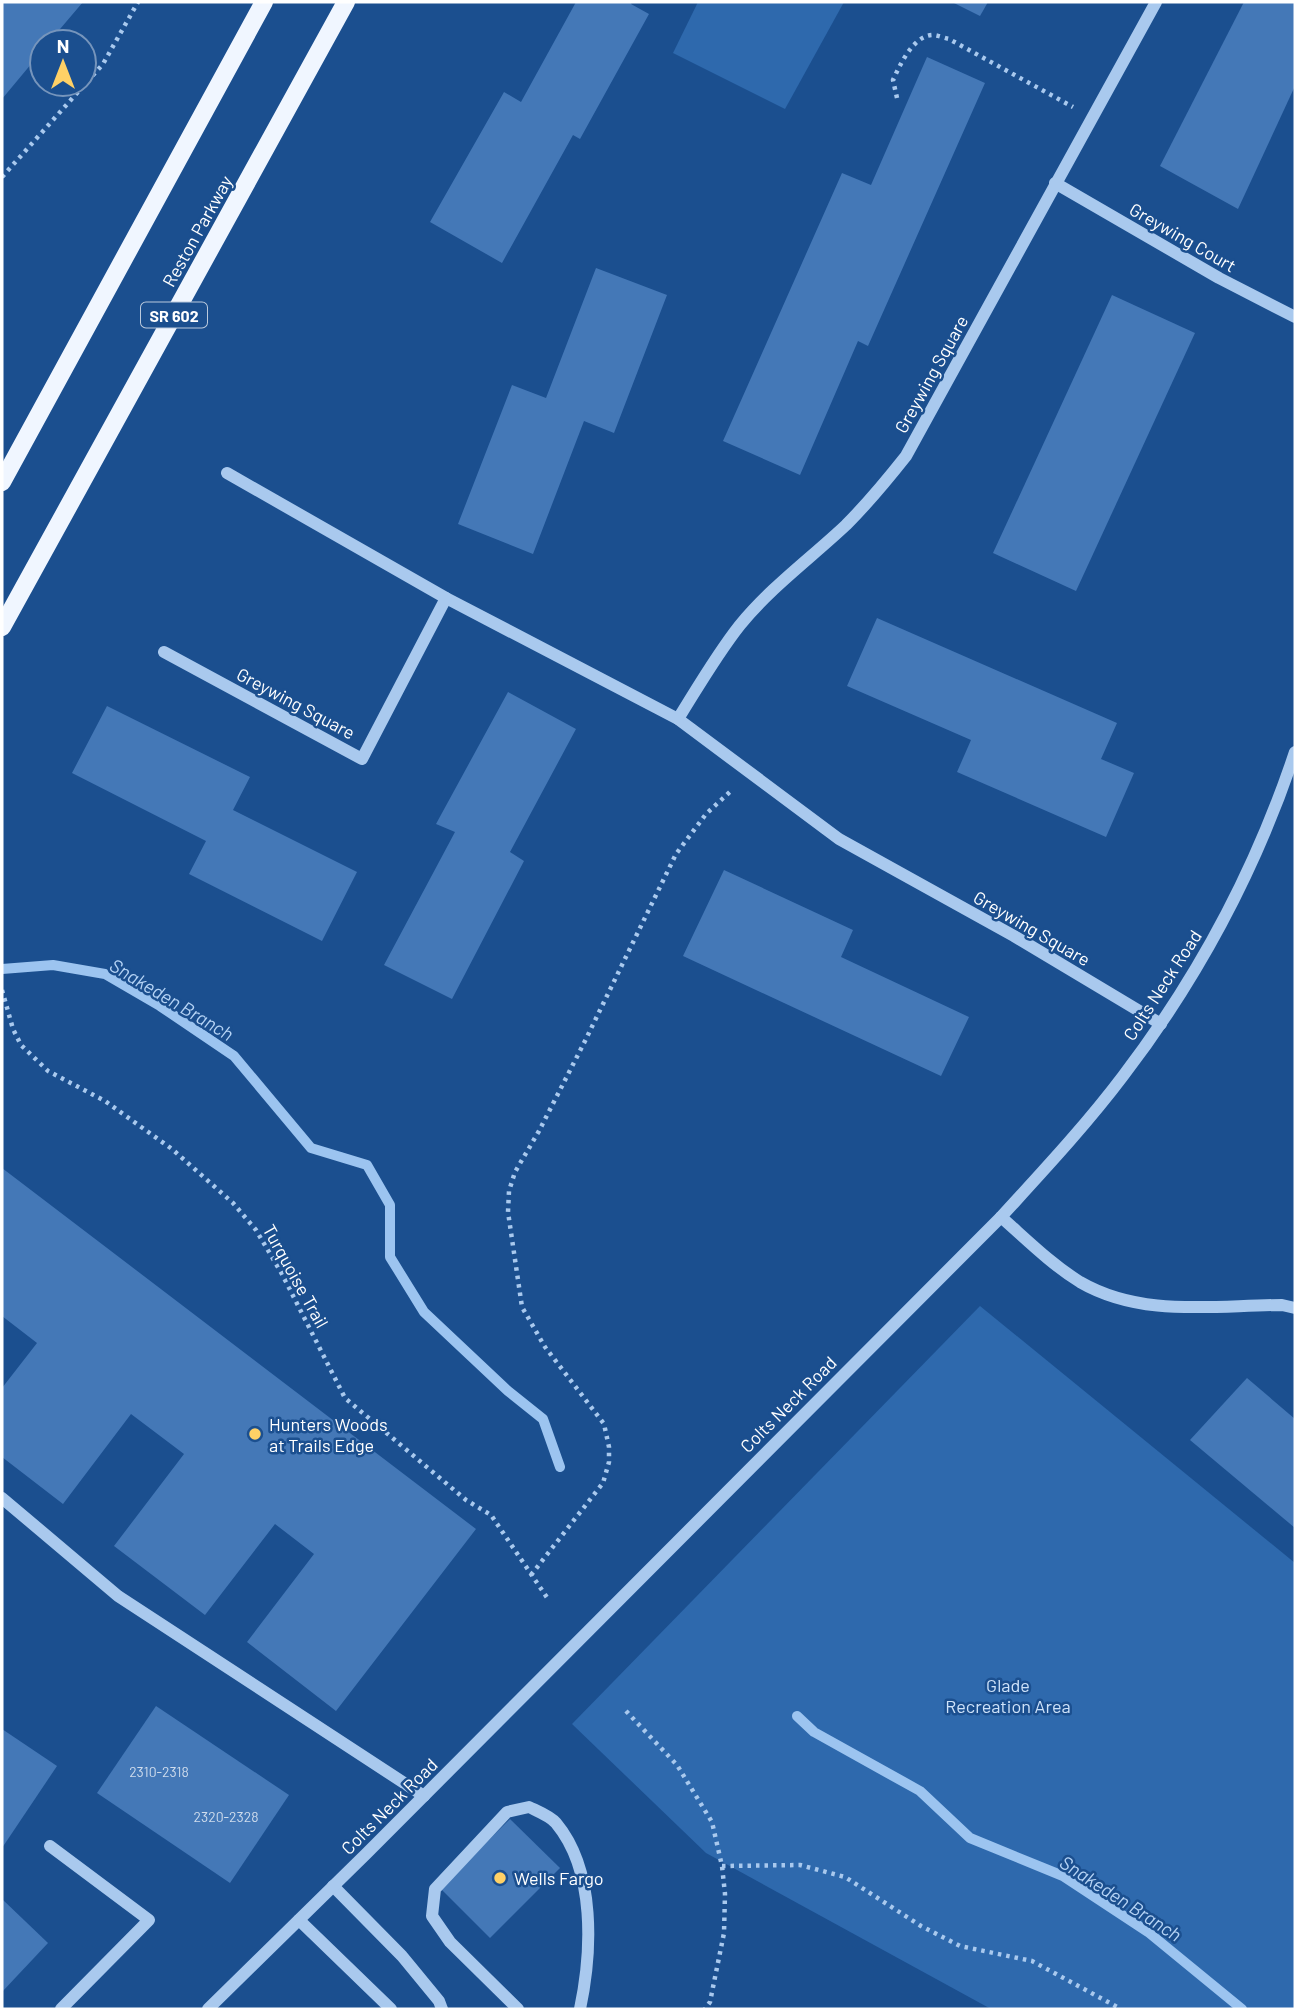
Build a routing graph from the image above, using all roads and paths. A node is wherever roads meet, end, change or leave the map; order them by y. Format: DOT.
graph roads {
  1 [pos="138,2"];
  2 [pos="264,2"];
  3 [pos="346,2"];
  4 [pos="1156,2"];
  5 [pos="897,98"];
  6 [pos="1092,117"];
  7 [pos="2,177"];
  8 [pos="1055,183"];
  9 [pos="1295,317"];
  10 [pos="227,474"];
  11 [pos="2,482"];
  12 [pos="446,598"];
  13 [pos="2,627"];
  14 [pos="164,652"];
  15 [pos="678,719"];
  16 [pos="1295,751"];
  17 [pos="753,776"];
  18 [pos="2,990"];
  19 [pos="1161,1024"];
  20 [pos="1001,1217"];
  21 [pos="1295,1308"];
  22 [pos="2,1498"];
  23 [pos="531,1575"];
  24 [pos="548,1599"];
  25 [pos="626,1711"];
  26 [pos="424,1796"];
  27 [pos="50,1846"];
  28 [pos="722,1866"];
  29 [pos="333,1886"];
  30 [pos="299,1920"];
  31 [pos="61,2009"];
  32 [pos="208,2009"];
  33 [pos="391,2009"];
  34 [pos="442,2009"];
  35 [pos="517,2009"];
  36 [pos="580,2009"];
  37 [pos="705,2009"];
  38 [pos="1121,2009"];
  1 -- 7 [label="path"];
  2 -- 11 [label="main road"];
  3 -- 13 [label="main road, Reston Parkway / SR 602"];
  4 -- 6 [label="street, Greywing Square"];
  5 -- 6 [label="path"];
  6 -- 8 [label="street, Greywing Square"];
  8 -- 9 [label="street, Greywing Court"];
  8 -- 15 [label="street, Greywing Square"];
  10 -- 12 [label="street, Greywing Square"];
  12 -- 14 [label="street, Greywing Square"];
  12 -- 15 [label="street, Greywing Square"];
  15 -- 17 [label="street, Greywing Square"];
  16 -- 19 [label="street, Colts Neck Road"];
  17 -- 19 [label="street, Greywing Square"];
  17 -- 23 [label="path"];
  18 -- 23 [label="path, Turquoise Trail"];
  19 -- 20 [label="street, Colts Neck Road"];
  20 -- 21 [label="street"];
  20 -- 26 [label="street, Colts Neck Road"];
  22 -- 26 [label="street"];
  23 -- 24 [label="path, Turquoise Trail"];
  25 -- 28 [label="path"];
  26 -- 29 [label="street, Colts Neck Road"];
  27 -- 31 [label="street"];
  28 -- 37 [label="path"];
  28 -- 38 [label="path"];
  29 -- 30 [label="street, Colts Neck Road"];
  29 -- 34 [label="street"];
  30 -- 32 [label="street, Colts Neck Road"];
  30 -- 33 [label="street"];
  35 -- 36 [label="street"];
}
